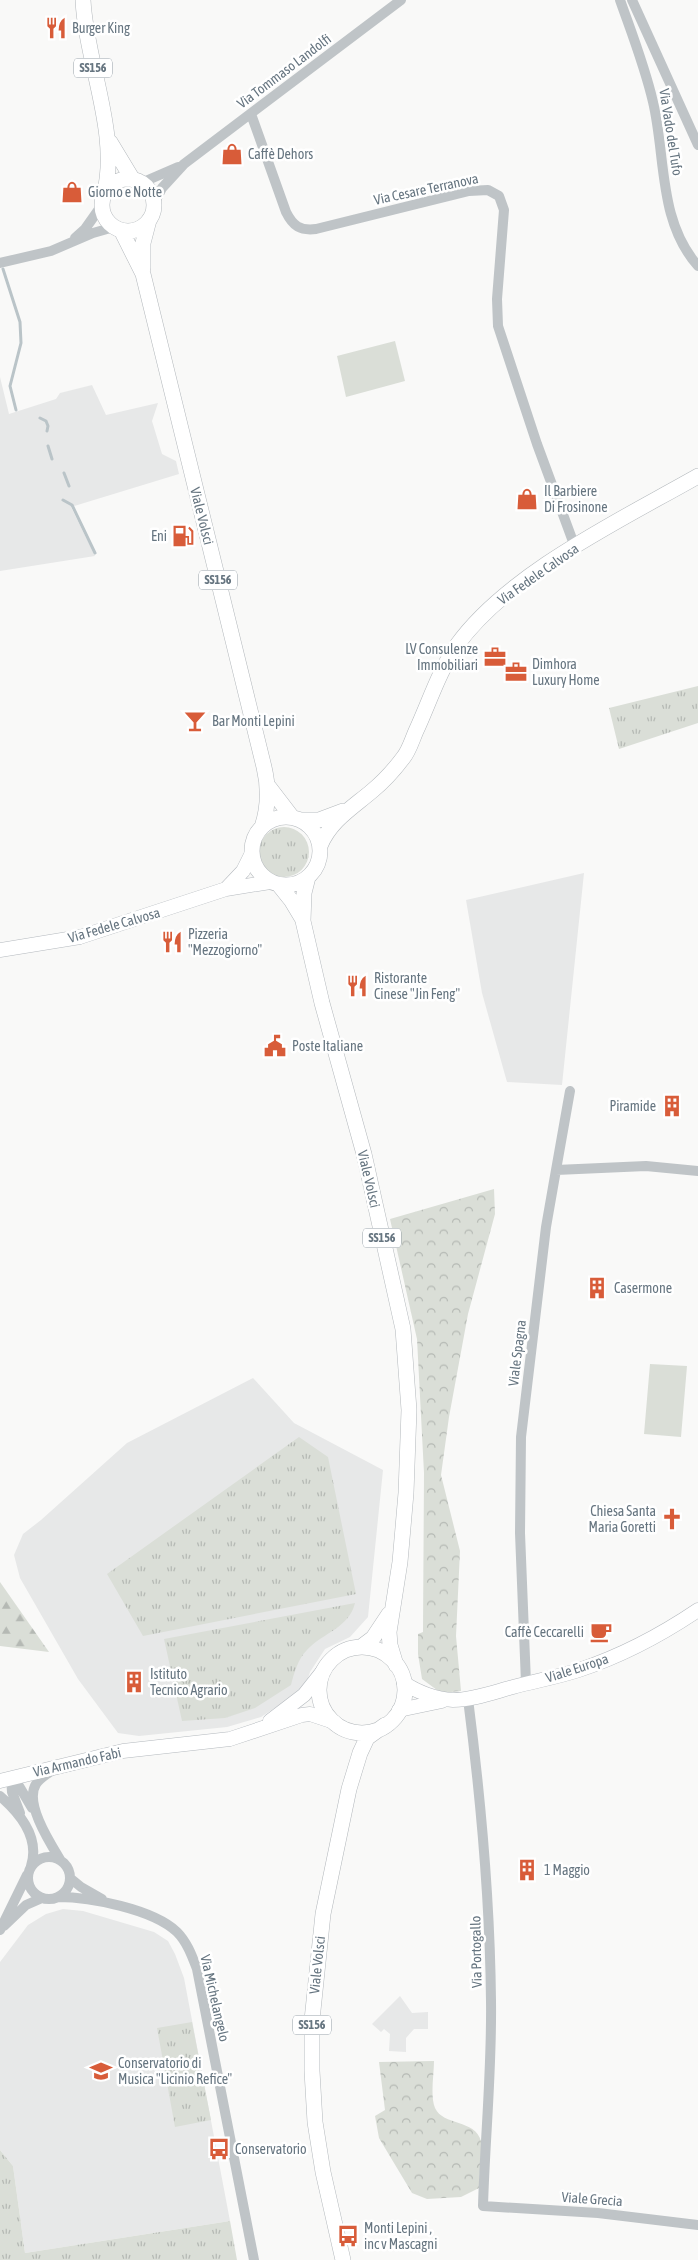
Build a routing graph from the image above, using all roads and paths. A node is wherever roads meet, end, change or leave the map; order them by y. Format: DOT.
graph roads {
  1 [pos="83,0"];
  2 [pos="401,0"];
  3 [pos="620,0"];
  4 [pos="632,0"];
  5 [pos="251,114"];
  6 [pos="107,135"];
  7 [pos="698,144"];
  8 [pos="184,164"];
  9 [pos="137,181"];
  10 [pos="103,200"];
  11 [pos="154,204"];
  12 [pos="149,220"];
  13 [pos="118,229"];
  14 [pos="67,245"];
  15 [pos="0,263"];
  16 [pos="698,266"];
  17 [pos="143,274"];
  18 [pos="698,476"];
  19 [pos="575,547"];
  20 [pos="269,787"];
  21 [pos="349,809"];
  22 [pos="296,819"];
  23 [pos="262,827"];
  24 [pos="320,846"];
  25 [pos="252,855"];
  26 [pos="308,877"];
  27 [pos="274,883"];
  28 [pos="226,888"];
  29 [pos="304,921"];
  30 [pos="0,950"];
  31 [pos="570,1091"];
  32 [pos="556,1170"];
  33 [pos="698,1171"];
  34 [pos="391,1610"];
  35 [pos="695,1611"];
  36 [pos="361,1647"];
  37 [pos="396,1665"];
  38 [pos="323,1671"];
  39 [pos="404,1683"];
  40 [pos="526,1683"];
  41 [pos="447,1699"];
  42 [pos="468,1699"];
  43 [pos="399,1710"];
  44 [pos="385,1725"];
  45 [pos="340,1726"];
  46 [pos="261,1728"];
  47 [pos="57,1766"];
  48 [pos="6,1780"];
  49 [pos="348,1789"];
  50 [pos="0,1796"];
  51 [pos="36,1814"];
  52 [pos="23,1821"];
  53 [pos="60,1861"];
  54 [pos="29,1871"];
  55 [pos="70,1878"];
  56 [pos="58,1897"];
  57 [pos="42,1898"];
  58 [pos="114,1905"];
  59 [pos="0,1930"];
  60 [pos="483,2206"];
  61 [pos="698,2225"];
  62 [pos="254,2260"];
  63 [pos="343,2260"];
  1 -- 6 [label="main road, SS156"];
  2 -- 5 [label="street, Via Tommaso Landolfi"];
  3 -- 16 [label="street, Via Vado del Tufo"];
  4 -- 7 [label="street, Via Vado del Tufo"];
  5 -- 8 [label="street, Via Tommaso Landolfi"];
  5 -- 19 [label="street, Via Cesare Terranova"];
  6 -- 9 [label="main road, SS156"];
  6 -- 10 [label="main road, SS156"];
  8 -- 9 [label="street, Via Tommaso Landolfi"];
  8 -- 11 [label="street, Via Tommaso Landolfi"];
  9 -- 10 [label="main road"];
  9 -- 11 [label="main road, SS156"];
  10 -- 13 [label="main road, Viale Volsci / SS156"];
  10 -- 14 [label="street"];
  11 -- 12 [label="main road, Viale Volsci / SS156"];
  12 -- 13 [label="main road"];
  12 -- 17 [label="main road, Viale Volsci / SS156"];
  13 -- 14 [label="street"];
  13 -- 17 [label="main road, Viale Volsci / SS156"];
  14 -- 15 [label="street"];
  17 -- 20 [label="main road, Viale Volsci / SS156"];
  18 -- 19 [label="main road, Via Fedele Calvosa"];
  19 -- 21 [label="main road, Via Fedele Calvosa"];
  20 -- 22 [label="main road, Viale Volsci / SS156"];
  20 -- 23 [label="main road, Viale Volsci / SS156"];
  21 -- 22 [label="main road, Via Fedele Calvosa"];
  21 -- 24 [label="main road, Via Fedele Calvosa"];
  22 -- 23 [label="main road"];
  22 -- 24 [label="main road, SS156"];
  23 -- 25 [label="main road, SS156"];
  24 -- 26 [label="main road, SS156"];
  25 -- 27 [label="main road, SS156"];
  25 -- 28 [label="street, Via Fedele Calvosa"];
  26 -- 27 [label="main road"];
  26 -- 29 [label="main road, Viale Volsci / SS156"];
  27 -- 28 [label="street, Via Fedele Calvosa"];
  27 -- 29 [label="main road, Viale Volsci / SS156"];
  28 -- 30 [label="street, Via Fedele Calvosa"];
  29 -- 34 [label="main road, Viale Volsci / SS156"];
  31 -- 32 [label="street, Viale Spagna"];
  32 -- 33 [label="street"];
  32 -- 40 [label="street, Viale Spagna"];
  34 -- 36 [label="main road, SS156"];
  34 -- 37 [label="main road, SS156"];
  35 -- 40 [label="street, Viale Europa"];
  36 -- 37 [label="main road"];
  36 -- 38 [label="main road, SS156"];
  37 -- 39 [label="main road, SS156"];
  38 -- 45 [label="main road, Viale Volsci / SS156"];
  38 -- 46 [label="street"];
  39 -- 41 [label="street"];
  39 -- 43 [label="main road"];
  40 -- 42 [label="street, Viale Europa"];
  41 -- 42 [label="street, Viale Europa"];
  41 -- 43 [label="street"];
  42 -- 60 [label="street, Via Portogallo"];
  43 -- 44 [label="main road, Viale Volsci / SS156"];
  44 -- 45 [label="main road"];
  44 -- 49 [label="main road, Viale Volsci / SS156"];
  45 -- 46 [label="street"];
  45 -- 49 [label="main road, Viale Volsci / SS156"];
  46 -- 47 [label="street, Via Armando Fabi"];
  47 -- 48 [label="street, Via Armando Fabi"];
  47 -- 51 [label="street"];
  48 -- 51 [label="street"];
  48 -- 52 [label="street"];
  49 -- 63 [label="main road, Viale Volsci / SS156"];
  50 -- 52 [label="street"];
  51 -- 53 [label="street"];
  52 -- 54 [label="street"];
  53 -- 54 [label="street"];
  53 -- 55 [label="street"];
  54 -- 57 [label="street"];
  54 -- 59 [label="street"];
  55 -- 56 [label="street"];
  55 -- 58 [label="street, Via Michelangelo"];
  56 -- 57 [label="street"];
  56 -- 58 [label="street, Via Michelangelo"];
  57 -- 59 [label="street"];
  58 -- 62 [label="street, Via Michelangelo"];
  60 -- 61 [label="street, Viale Grecia"];
}
